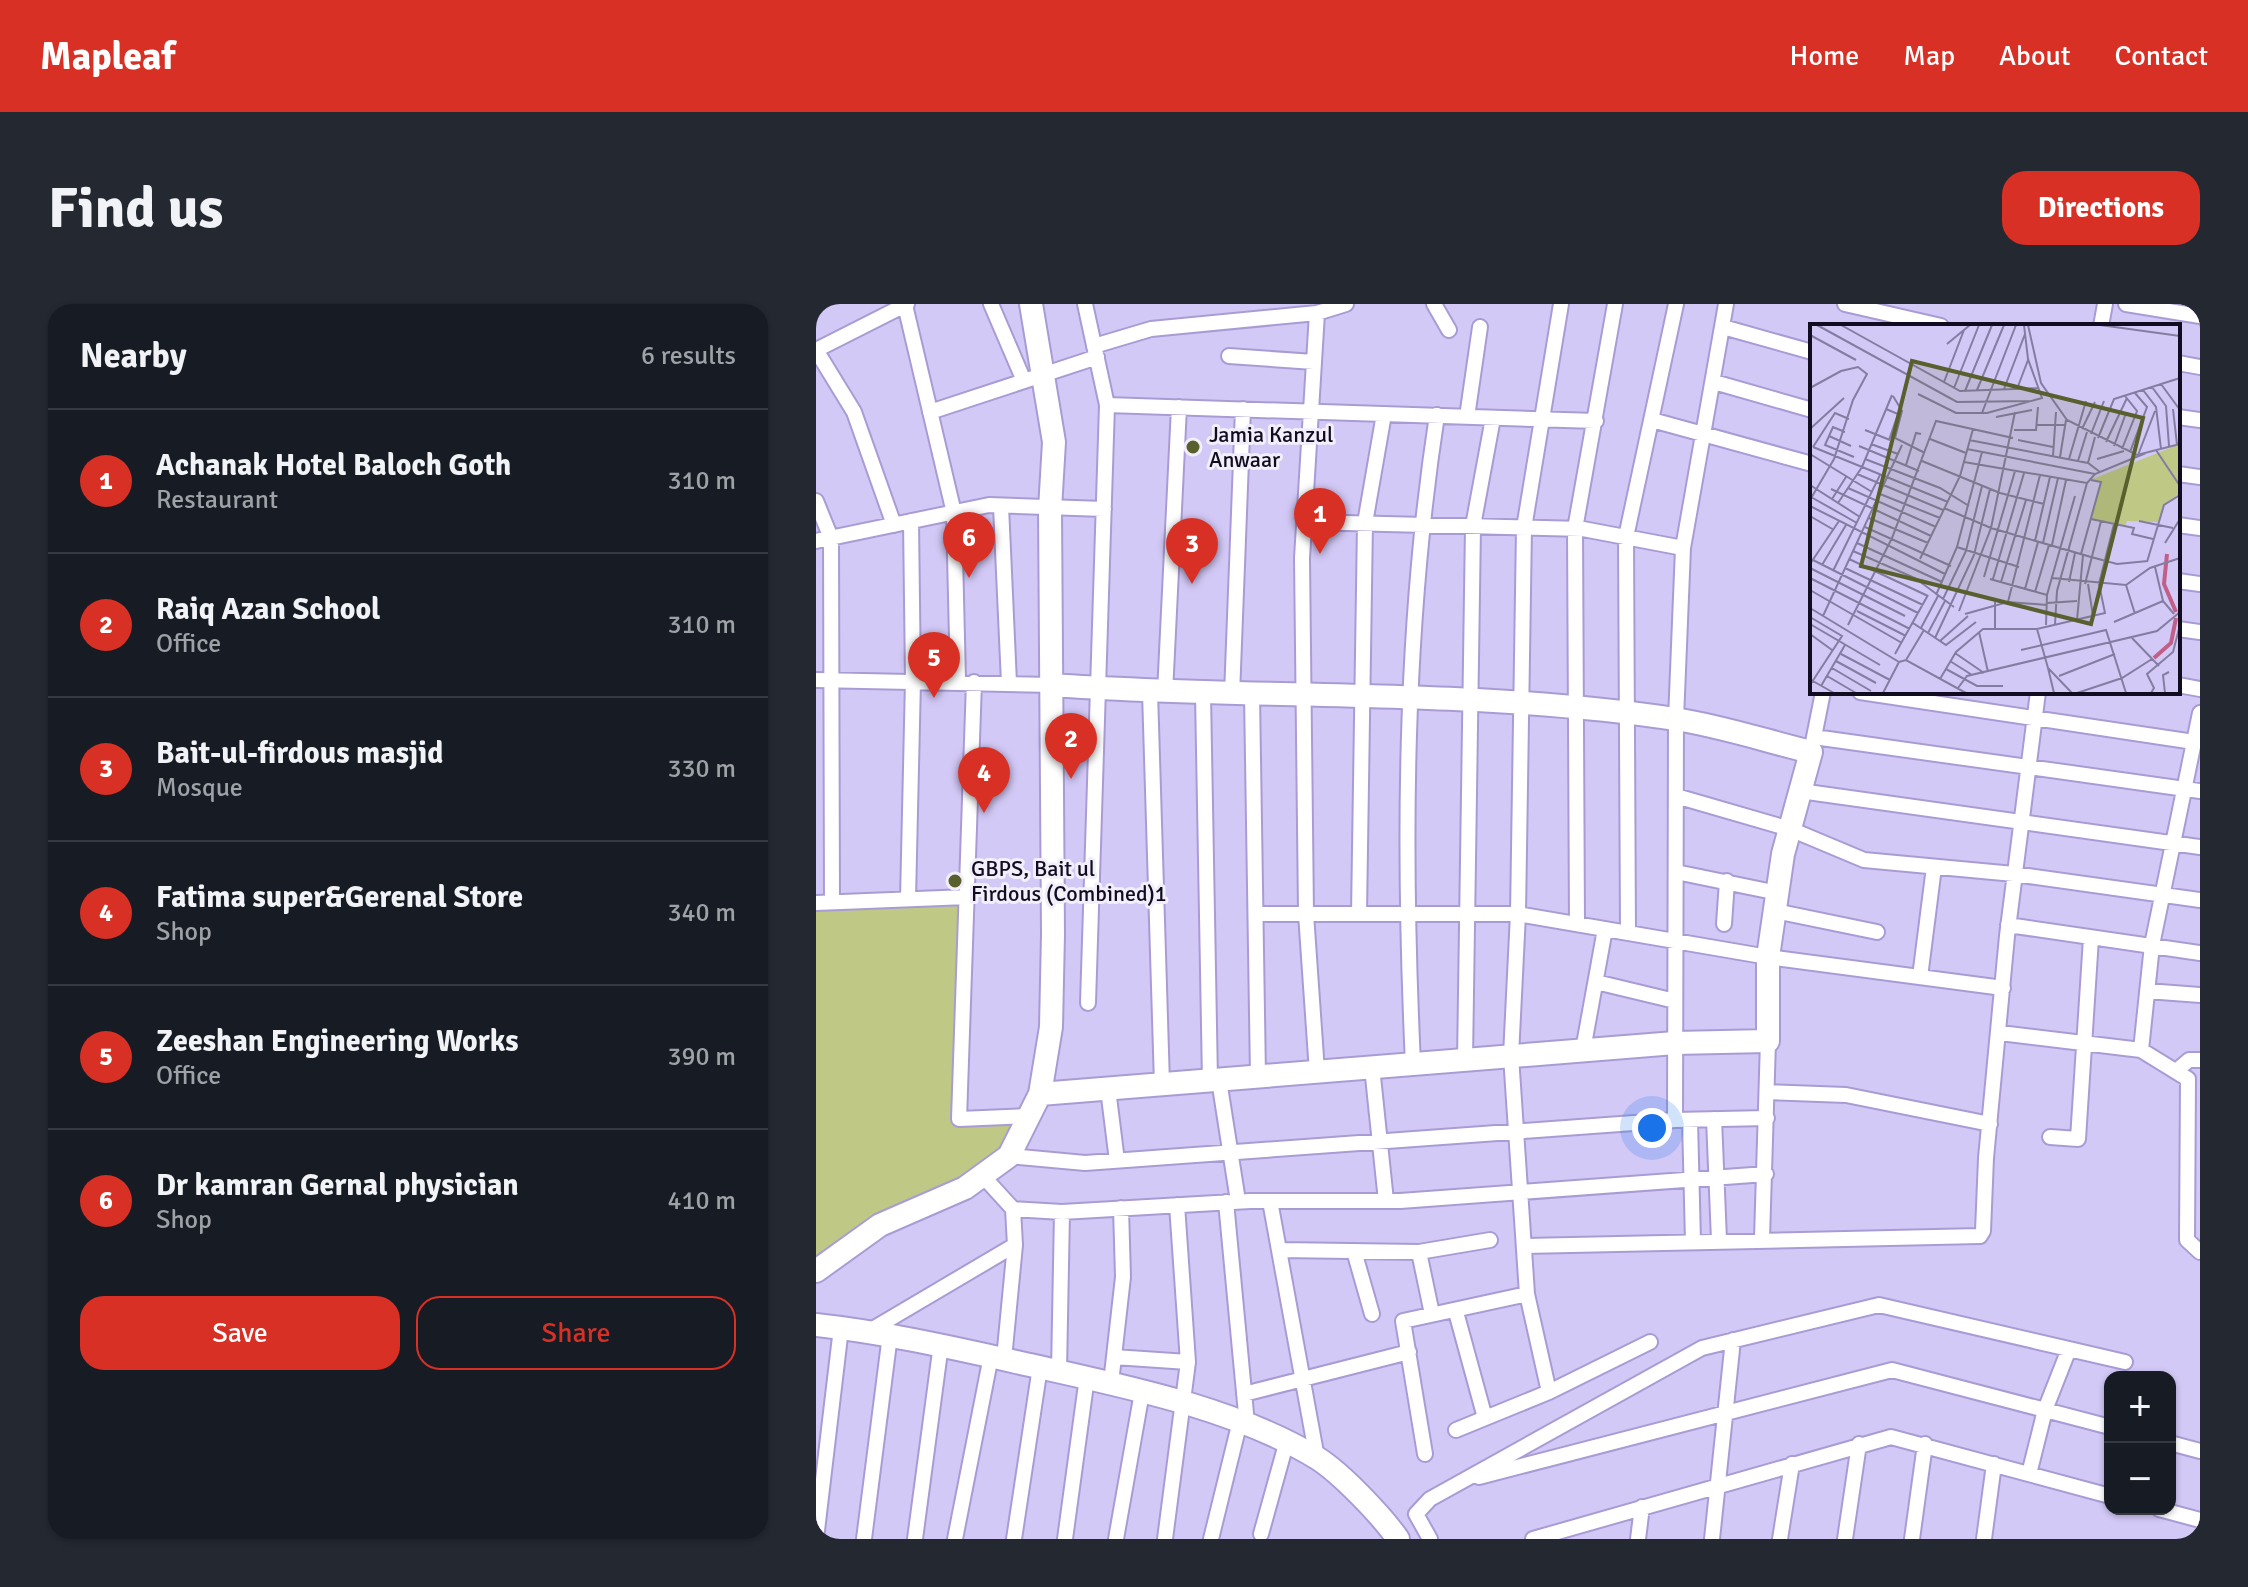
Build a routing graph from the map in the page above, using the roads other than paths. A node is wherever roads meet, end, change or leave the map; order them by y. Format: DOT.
graph roads {
  1 [pos="991,304"];
  2 [pos="1031,304"];
  3 [pos="1085,304"];
  4 [pos="1346,304"];
  5 [pos="1434,304"];
  6 [pos="1561,304"];
  7 [pos="1615,304"];
  8 [pos="1676,304"];
  9 [pos="1726,304"];
  10 [pos="1845,304"];
  11 [pos="2105,304"];
  12 [pos="2126,304"];
  13 [pos="906,305"];
  14 [pos="1317,313"];
  15 [pos="2200,316"];
  16 [pos="1932,324"];
  17 [pos="2101,324"];
  18 [pos="1480,327"];
  19 [pos="1723,327"];
  20 [pos="1449,330"];
  21 [pos="816,350"];
  22 [pos="1810,351"];
  23 [pos="1096,352"];
  24 [pos="1229,356"];
  25 [pos="1314,362"];
  26 [pos="2180,363"];
  27 [pos="2200,367"];
  28 [pos="1034,378"];
  29 [pos="1714,382"];
  30 [pos="1107,405"];
  31 [pos="1179,407"];
  32 [pos="1243,409"];
  33 [pos="1810,409"];
  34 [pos="1312,411"];
  35 [pos="930,412"];
  36 [pos="1384,414"];
  37 [pos="1437,415"];
  38 [pos="1467,417"];
  39 [pos="2180,417"];
  40 [pos="1493,418"];
  41 [pos="1539,419"];
  42 [pos="1652,420"];
  43 [pos="2200,420"];
  44 [pos="1596,421"];
  45 [pos="1704,434"];
  46 [pos="1810,463"];
  47 [pos="2180,474"];
  48 [pos="2200,477"];
  49 [pos="816,501"];
  50 [pos="1001,506"];
  51 [pos="1050,509"];
  52 [pos="1104,509"];
  53 [pos="954,513"];
  54 [pos="911,521"];
  55 [pos="1305,522"];
  56 [pos="1365,523"];
  57 [pos="894,525"];
  58 [pos="1420,525"];
  59 [pos="2180,525"];
  60 [pos="1473,526"];
  61 [pos="1524,528"];
  62 [pos="2200,528"];
  63 [pos="1575,529"];
  64 [pos="1626,537"];
  65 [pos="824,540"];
  66 [pos="1683,548"];
  67 [pos="2180,581"];
  68 [pos="2200,584"];
  69 [pos="2180,629"];
  70 [pos="2200,632"];
  71 [pos="823,680"];
  72 [pos="913,680"];
  73 [pos="958,681"];
  74 [pos="974,682"];
  75 [pos="1009,683"];
  76 [pos="1052,685"];
  77 [pos="2180,685"];
  78 [pos="1100,689"];
  79 [pos="2200,689"];
  80 [pos="1157,693"];
  81 [pos="1203,694"];
  82 [pos="1823,694"];
  83 [pos="1873,694"];
  84 [pos="2038,694"];
  85 [pos="1242,695"];
  86 [pos="1306,696"];
  87 [pos="1363,698"];
  88 [pos="1411,700"];
  89 [pos="1471,702"];
  90 [pos="1519,704"];
  91 [pos="1574,710"];
  92 [pos="2200,713"];
  93 [pos="1627,715"];
  94 [pos="2034,718"];
  95 [pos="1676,719"];
  96 [pos="2194,742"];
  97 [pos="1812,744"];
  98 [pos="2026,768"];
  99 [pos="2184,789"];
  100 [pos="1800,791"];
  101 [pos="2200,791"];
  102 [pos="1676,796"];
  103 [pos="2020,820"];
  104 [pos="1790,829"];
  105 [pos="2173,843"];
  106 [pos="2200,847"];
  107 [pos="1934,867"];
  108 [pos="1676,872"];
  109 [pos="2014,874"];
  110 [pos="1727,881"];
  111 [pos="2162,895"];
  112 [pos="967,897"];
  113 [pos="908,899"];
  114 [pos="2200,900"];
  115 [pos="832,902"];
  116 [pos="1776,902"];
  117 [pos="816,903"];
  118 [pos="1256,914"];
  119 [pos="1306,914"];
  120 [pos="1359,914"];
  121 [pos="1406,914"];
  122 [pos="1465,914"];
  123 [pos="1518,914"];
  124 [pos="1577,924"];
  125 [pos="1724,924"];
  126 [pos="2008,925"];
  127 [pos="1605,929"];
  128 [pos="1877,932"];
  129 [pos="1628,933"];
  130 [pos="2091,938"];
  131 [pos="1676,941"];
  132 [pos="2152,945"];
  133 [pos="2200,953"];
  134 [pos="1768,957"];
  135 [pos="1920,977"];
  136 [pos="1596,982"];
  137 [pos="2003,988"];
  138 [pos="2147,991"];
  139 [pos="2200,995"];
  140 [pos="1675,1001"];
  141 [pos="1088,1003"];
  142 [pos="2000,1033"];
  143 [pos="1768,1041"];
  144 [pos="1675,1043"];
  145 [pos="2086,1043"];
  146 [pos="1583,1050"];
  147 [pos="2141,1050"];
  148 [pos="1511,1056"];
  149 [pos="1465,1060"];
  150 [pos="2200,1060"];
  151 [pos="1413,1064"];
  152 [pos="1372,1067"];
  153 [pos="2176,1071"];
  154 [pos="1317,1072"];
  155 [pos="1258,1077"];
  156 [pos="1214,1080"];
  157 [pos="1162,1084"];
  158 [pos="1108,1089"];
  159 [pos="1767,1092"];
  160 [pos="1040,1094"];
  161 [pos="1029,1116"];
  162 [pos="1767,1118"];
  163 [pos="1714,1119"];
  164 [pos="1683,1120"];
  165 [pos="1990,1124"];
  166 [pos="1517,1132"];
  167 [pos="2050,1137"];
  168 [pos="1380,1142"];
  169 [pos="1230,1153"];
  170 [pos="1009,1156"];
  171 [pos="1117,1161"];
  172 [pos="1766,1174"];
  173 [pos="982,1175"];
  174 [pos="1717,1178"];
  175 [pos="1693,1179"];
  176 [pos="1521,1192"];
  177 [pos="1270,1201"];
  178 [pos="1386,1201"];
  179 [pos="1232,1202"];
  180 [pos="1177,1205"];
  181 [pos="1121,1208"];
  182 [pos="1013,1209"];
  183 [pos="1062,1212"];
  184 [pos="1762,1238"];
  185 [pos="1490,1240"];
  186 [pos="1719,1240"];
  187 [pos="1693,1242"];
  188 [pos="1015,1245"];
  189 [pos="1525,1246"];
  190 [pos="1281,1250"];
  191 [pos="1354,1251"];
  192 [pos="1419,1252"];
  193 [pos="2200,1252"];
  194 [pos="816,1271"];
  195 [pos="1527,1294"];
  196 [pos="1456,1312"];
  197 [pos="1372,1314"];
  198 [pos="1432,1314"];
  199 [pos="816,1325"];
  200 [pos="841,1328"];
  201 [pos="881,1332"];
  202 [pos="1733,1340"];
  203 [pos="1650,1342"];
  204 [pos="941,1344"];
  205 [pos="2069,1349"];
  206 [pos="1409,1352"];
  207 [pos="1114,1357"];
  208 [pos="998,1358"];
  209 [pos="1188,1362"];
  210 [pos="2125,1362"];
  211 [pos="1050,1370"];
  212 [pos="1087,1377"];
  213 [pos="1304,1378"];
  214 [pos="1111,1383"];
  215 [pos="1142,1392"];
  216 [pos="1549,1392"];
  217 [pos="1244,1394"];
  218 [pos="1185,1405"];
  219 [pos="2045,1410"];
  220 [pos="1728,1413"];
  221 [pos="1485,1418"];
  222 [pos="1244,1423"];
  223 [pos="2104,1425"];
  224 [pos="1456,1430"];
  225 [pos="1286,1444"];
  226 [pos="1859,1444"];
  227 [pos="1925,1444"];
  228 [pos="2176,1445"];
  229 [pos="2200,1451"];
  230 [pos="1425,1454"];
  231 [pos="1317,1458"];
  232 [pos="1792,1464"];
  233 [pos="1994,1464"];
  234 [pos="2029,1474"];
  235 [pos="1459,1483"];
  236 [pos="1720,1484"];
  237 [pos="1353,1492"];
  238 [pos="2104,1494"];
  239 [pos="1642,1507"];
  240 [pos="2176,1514"];
  241 [pos="2200,1520"];
  242 [pos="1570,1533"];
  243 [pos="1261,1534"];
  244 [pos="816,1539"];
  245 [pos="864,1539"];
  246 [pos="915,1539"];
  247 [pos="955,1539"];
  248 [pos="1014,1539"];
  249 [pos="1065,1539"];
  250 [pos="1116,1539"];
  251 [pos="1165,1539"];
  252 [pos="1211,1539"];
  253 [pos="1380,1539"];
  254 [pos="1398,1539"];
  255 [pos="1430,1539"];
  256 [pos="1533,1539"];
  257 [pos="1638,1539"];
  258 [pos="1712,1539"];
  259 [pos="1780,1539"];
  260 [pos="1845,1539"];
  261 [pos="1912,1539"];
  262 [pos="1984,1539"];
  1 -- 28 [label="street"];
  2 -- 28 [label="street"];
  3 -- 23 [label="street"];
  4 -- 14 [label="street"];
  5 -- 20 [label="street"];
  6 -- 41 [label="street"];
  7 -- 44 [label="street"];
  8 -- 42 [label="street"];
  9 -- 19 [label="street"];
  10 -- 16 [label="street"];
  11 -- 17 [label="street"];
  12 -- 15 [label="street"];
  13 -- 21 [label="street"];
  13 -- 35 [label="street"];
  14 -- 23 [label="street"];
  14 -- 25 [label="street"];
  18 -- 38 [label="street"];
  19 -- 22 [label="street"];
  19 -- 29 [label="street"];
  21 -- 57 [label="street"];
  23 -- 28 [label="street"];
  23 -- 30 [label="street"];
  24 -- 25 [label="street"];
  25 -- 34 [label="street"];
  26 -- 27 [label="street"];
  28 -- 35 [label="street"];
  28 -- 51 [label="street"];
  29 -- 33 [label="street"];
  29 -- 45 [label="street"];
  30 -- 31 [label="street"];
  30 -- 52 [label="street"];
  31 -- 32 [label="street"];
  31 -- 80 [label="street"];
  32 -- 34 [label="street"];
  32 -- 85 [label="street"];
  34 -- 36 [label="street"];
  34 -- 55 [label="street"];
  35 -- 53 [label="street"];
  36 -- 37 [label="street"];
  36 -- 56 [label="street"];
  37 -- 38 [label="street"];
  37 -- 58 [label="street"];
  38 -- 40 [label="street"];
  39 -- 43 [label="street"];
  40 -- 41 [label="street"];
  40 -- 60 [label="street"];
  41 -- 44 [label="street"];
  41 -- 61 [label="street"];
  42 -- 45 [label="street"];
  42 -- 64 [label="street"];
  44 -- 63 [label="street"];
  45 -- 46 [label="street"];
  45 -- 66 [label="street"];
  47 -- 48 [label="street"];
  49 -- 65 [label="street"];
  50 -- 51 [label="street"];
  50 -- 53 [label="street"];
  50 -- 75 [label="street"];
  51 -- 52 [label="street"];
  51 -- 76 [label="street"];
  52 -- 78 [label="street"];
  53 -- 54 [label="street"];
  53 -- 73 [label="street"];
  54 -- 57 [label="street"];
  54 -- 72 [label="street"];
  55 -- 56 [label="street"];
  55 -- 86 [label="street"];
  56 -- 58 [label="street"];
  56 -- 87 [label="street"];
  57 -- 65 [label="street"];
  58 -- 60 [label="street"];
  58 -- 88 [label="street"];
  59 -- 62 [label="street"];
  60 -- 61 [label="street"];
  60 -- 89 [label="street"];
  61 -- 63 [label="street"];
  61 -- 90 [label="street"];
  63 -- 64 [label="street"];
  63 -- 91 [label="street"];
  64 -- 66 [label="street"];
  64 -- 93 [label="street"];
  65 -- 71 [label="street"];
  66 -- 95 [label="street"];
  67 -- 68 [label="street"];
  69 -- 70 [label="street"];
  71 -- 72 [label="street"];
  71 -- 115 [label="street"];
  72 -- 73 [label="street"];
  72 -- 113 [label="street"];
  73 -- 74 [label="street"];
  74 -- 75 [label="street"];
  74 -- 112 [label="street"];
  75 -- 76 [label="street"];
  76 -- 78 [label="street"];
  76 -- 160 [label="street"];
  77 -- 79 [label="street"];
  78 -- 80 [label="street"];
  78 -- 141 [label="street"];
  80 -- 81 [label="street"];
  80 -- 157 [label="street"];
  81 -- 85 [label="street"];
  81 -- 156 [label="street"];
  82 -- 97 [label="street"];
  83 -- 94 [label="street"];
  84 -- 94 [label="street"];
  85 -- 86 [label="street"];
  85 -- 118 [label="street"];
  86 -- 87 [label="street"];
  86 -- 119 [label="street"];
  87 -- 88 [label="street"];
  87 -- 120 [label="street"];
  88 -- 89 [label="street"];
  88 -- 121 [label="street"];
  89 -- 90 [label="street"];
  89 -- 122 [label="street"];
  90 -- 91 [label="street"];
  90 -- 123 [label="street"];
  91 -- 93 [label="street"];
  91 -- 124 [label="street"];
  92 -- 96 [label="street"];
  93 -- 95 [label="street"];
  93 -- 129 [label="street"];
  94 -- 96 [label="street"];
  94 -- 98 [label="street"];
  95 -- 97 [label="street"];
  95 -- 102 [label="street"];
  96 -- 99 [label="street"];
  97 -- 98 [label="street"];
  97 -- 100 [label="street"];
  98 -- 99 [label="street"];
  98 -- 103 [label="street"];
  99 -- 101 [label="street"];
  99 -- 105 [label="street"];
  100 -- 103 [label="street"];
  100 -- 104 [label="street"];
  102 -- 104 [label="street"];
  102 -- 108 [label="street"];
  103 -- 105 [label="street"];
  103 -- 109 [label="street"];
  104 -- 107 [label="street"];
  104 -- 116 [label="street"];
  105 -- 106 [label="street"];
  105 -- 111 [label="street"];
  107 -- 109 [label="street"];
  107 -- 135 [label="street"];
  108 -- 110 [label="street"];
  108 -- 131 [label="street"];
  109 -- 111 [label="street"];
  109 -- 126 [label="street"];
  110 -- 116 [label="street"];
  110 -- 125 [label="street"];
  111 -- 114 [label="street"];
  111 -- 132 [label="street"];
  112 -- 113 [label="street"];
  112 -- 161 [label="street"];
  113 -- 115 [label="street"];
  115 -- 117 [label="street"];
  116 -- 128 [label="street"];
  116 -- 134 [label="street"];
  118 -- 119 [label="street"];
  118 -- 155 [label="street"];
  119 -- 120 [label="street"];
  119 -- 154 [label="street"];
  120 -- 121 [label="street"];
  121 -- 122 [label="street"];
  121 -- 151 [label="street"];
  122 -- 123 [label="street"];
  122 -- 149 [label="street"];
  123 -- 124 [label="street"];
  123 -- 148 [label="street"];
  124 -- 127 [label="street"];
  126 -- 130 [label="street"];
  126 -- 137 [label="street"];
  127 -- 129 [label="street"];
  127 -- 136 [label="street"];
  129 -- 131 [label="street"];
  130 -- 132 [label="street"];
  130 -- 145 [label="street"];
  131 -- 134 [label="street"];
  131 -- 140 [label="street"];
  132 -- 133 [label="street"];
  132 -- 138 [label="street"];
  134 -- 135 [label="street"];
  134 -- 143 [label="street"];
  135 -- 137 [label="street"];
  136 -- 140 [label="street"];
  136 -- 146 [label="street"];
  137 -- 142 [label="street"];
  138 -- 139 [label="street"];
  138 -- 147 [label="street"];
  140 -- 144 [label="street"];
  142 -- 145 [label="street"];
  142 -- 165 [label="street"];
  143 -- 144 [label="street"];
  143 -- 159 [label="street"];
  144 -- 146 [label="street"];
  144 -- 164 [label="street"];
  145 -- 147 [label="street"];
  145 -- 167 [label="street"];
  146 -- 148 [label="street"];
  147 -- 153 [label="street"];
  148 -- 149 [label="street"];
  148 -- 166 [label="street"];
  149 -- 151 [label="street"];
  150 -- 153 [label="street"];
  151 -- 152 [label="street"];
  152 -- 154 [label="street"];
  152 -- 168 [label="street"];
  153 -- 193 [label="street"];
  154 -- 155 [label="street"];
  155 -- 156 [label="street"];
  156 -- 157 [label="street"];
  156 -- 169 [label="street"];
  157 -- 158 [label="street"];
  158 -- 160 [label="street"];
  158 -- 171 [label="street"];
  159 -- 162 [label="street"];
  159 -- 165 [label="street"];
  160 -- 161 [label="street"];
  161 -- 170 [label="street"];
  162 -- 163 [label="street"];
  162 -- 172 [label="street"];
  163 -- 164 [label="street"];
  163 -- 174 [label="street"];
  164 -- 166 [label="street"];
  164 -- 175 [label="street"];
  165 -- 184 [label="street"];
  166 -- 168 [label="street"];
  166 -- 176 [label="street"];
  168 -- 169 [label="street"];
  168 -- 178 [label="street"];
  169 -- 171 [label="street"];
  169 -- 179 [label="street"];
  170 -- 171 [label="street"];
  170 -- 173 [label="street"];
  172 -- 174 [label="street"];
  172 -- 184 [label="street"];
  173 -- 182 [label="street"];
  173 -- 194 [label="street"];
  174 -- 175 [label="street"];
  174 -- 186 [label="street"];
  175 -- 176 [label="street"];
  175 -- 187 [label="street"];
  176 -- 178 [label="street"];
  176 -- 189 [label="street"];
  177 -- 178 [label="street"];
  177 -- 179 [label="street"];
  177 -- 190 [label="street"];
  179 -- 180 [label="street"];
  179 -- 217 [label="street"];
  180 -- 181 [label="street"];
  180 -- 209 [label="street"];
  181 -- 183 [label="street"];
  181 -- 207 [label="street"];
  182 -- 183 [label="street"];
  182 -- 188 [label="street"];
  183 -- 211 [label="street"];
  184 -- 186 [label="street"];
  185 -- 192 [label="street"];
  186 -- 187 [label="street"];
  187 -- 189 [label="street"];
  188 -- 201 [label="street"];
  188 -- 208 [label="street"];
  189 -- 195 [label="street"];
  190 -- 191 [label="street"];
  190 -- 213 [label="street"];
  191 -- 192 [label="street"];
  191 -- 197 [label="street"];
  192 -- 198 [label="street"];
  195 -- 196 [label="street"];
  195 -- 216 [label="street"];
  196 -- 198 [label="street"];
  196 -- 221 [label="street"];
  198 -- 206 [label="street"];
  199 -- 200 [label="street"];
  200 -- 201 [label="street"];
  200 -- 244 [label="street"];
  201 -- 204 [label="street"];
  201 -- 245 [label="street"];
  202 -- 205 [label="street"];
  202 -- 220 [label="street"];
  202 -- 235 [label="street"];
  203 -- 216 [label="street"];
  204 -- 208 [label="street"];
  204 -- 246 [label="street"];
  205 -- 210 [label="street"];
  205 -- 219 [label="street"];
  206 -- 213 [label="street"];
  206 -- 230 [label="street"];
  207 -- 209 [label="street"];
  207 -- 214 [label="street"];
  208 -- 211 [label="street"];
  208 -- 247 [label="street"];
  209 -- 218 [label="street"];
  211 -- 212 [label="street"];
  211 -- 248 [label="street"];
  212 -- 214 [label="street"];
  212 -- 249 [label="street"];
  213 -- 217 [label="street"];
  213 -- 231 [label="street"];
  214 -- 215 [label="street"];
  215 -- 218 [label="street"];
  215 -- 250 [label="street"];
  216 -- 221 [label="street"];
  217 -- 222 [label="street"];
  218 -- 222 [label="street"];
  218 -- 251 [label="street"];
  219 -- 220 [label="street"];
  219 -- 223 [label="street"];
  219 -- 234 [label="street"];
  220 -- 235 [label="street"];
  220 -- 236 [label="street"];
  221 -- 224 [label="street"];
  222 -- 225 [label="street"];
  222 -- 252 [label="street"];
  225 -- 231 [label="street"];
  225 -- 243 [label="street"];
  226 -- 227 [label="street"];
  226 -- 232 [label="street"];
  226 -- 260 [label="street"];
  227 -- 233 [label="street"];
  227 -- 261 [label="street"];
  228 -- 229 [label="street"];
  231 -- 237 [label="street"];
  232 -- 236 [label="street"];
  232 -- 259 [label="street"];
  233 -- 234 [label="street"];
  233 -- 262 [label="street"];
  234 -- 238 [label="street"];
  235 -- 255 [label="street"];
  236 -- 239 [label="street"];
  236 -- 258 [label="street"];
  237 -- 253 [label="street"];
  237 -- 254 [label="street"];
  239 -- 242 [label="street"];
  239 -- 257 [label="street"];
  240 -- 241 [label="street"];
  242 -- 256 [label="street"];
}
